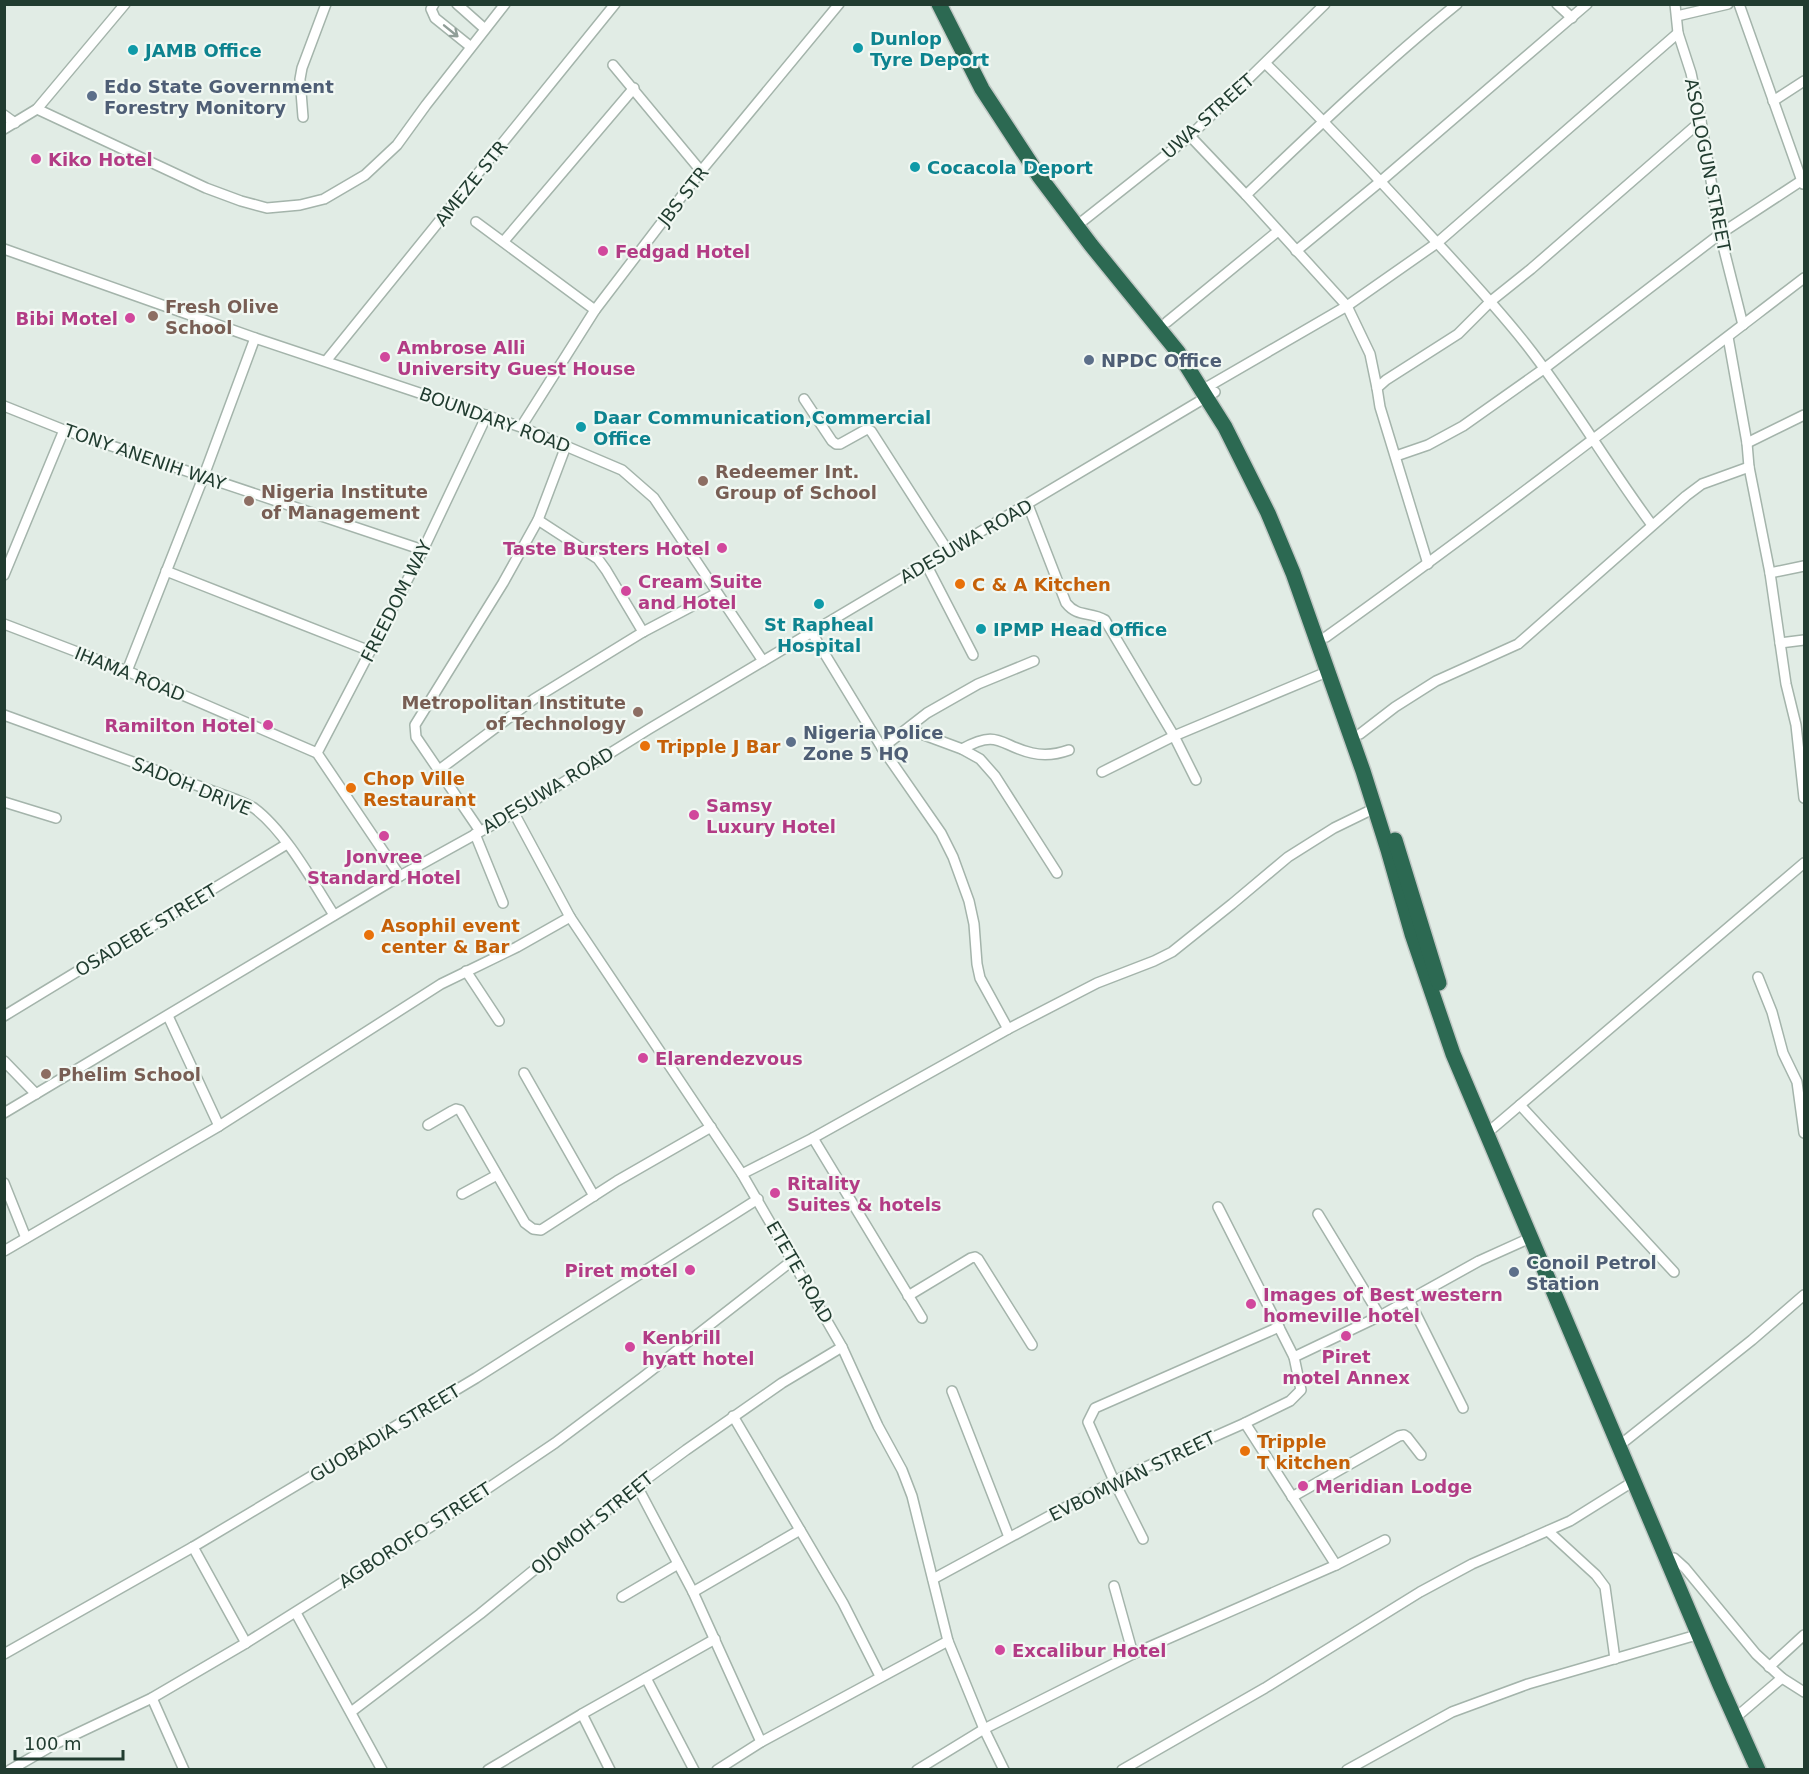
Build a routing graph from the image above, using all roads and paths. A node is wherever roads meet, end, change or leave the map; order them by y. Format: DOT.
graph roads {
  1 [pos="125,4"];
  2 [pos="326,4"];
  3 [pos="457,4"];
  4 [pos="505,4"];
  5 [pos="615,4"];
  6 [pos="839,4"];
  7 [pos="939,4"];
  8 [pos="950,4"];
  9 [pos="1325,4"];
  10 [pos="1457,4"];
  11 [pos="1557,4"];
  12 [pos="1587,4"];
  13 [pos="1675,4"];
  14 [pos="1728,4"];
  15 [pos="1738,4"];
  16 [pos="433,9"];
  17 [pos="1677,16"];
  18 [pos="1572,18"];
  19 [pos="485,29"];
  20 [pos="1678,33"];
  21 [pos="471,47"];
  22 [pos="1266,64"];
  23 [pos="613,65"];
  24 [pos="1804,81"];
  25 [pos="634,88"];
  26 [pos="1773,101"];
  27 [pos="37,109"];
  28 [pos="4,115"];
  29 [pos="303,117"];
  30 [pos="1701,120"];
  31 [pos="1323,121"];
  32 [pos="15,123"];
  33 [pos="4,129"];
  34 [pos="1190,136"];
  35 [pos="701,171"];
  36 [pos="1381,182"];
  37 [pos="1803,182"];
  38 [pos="1246,195"];
  39 [pos="1084,220"];
  40 [pos="476,222"];
  41 [pos="1278,231"];
  42 [pos="1720,234"];
  43 [pos="504,241"];
  44 [pos="1437,243"];
  45 [pos="4,249"];
  46 [pos="1296,250"];
  47 [pos="1804,278"];
  48 [pos="1491,302"];
  49 [pos="1347,306"];
  50 [pos="596,310"];
  51 [pos="1167,322"];
  52 [pos="1743,325"];
  53 [pos="1728,337"];
  54 [pos="255,338"];
  55 [pos="326,361"];
  56 [pos="1545,368"];
  57 [pos="1377,388"];
  58 [pos="1209,391"];
  59 [pos="804,399"];
  60 [pos="4,406"];
  61 [pos="487,415"];
  62 [pos="1804,415"];
  63 [pos="520,427"];
  64 [pos="64,430"];
  65 [pos="1593,441"];
  66 [pos="1747,443"];
  67 [pos="566,446"];
  68 [pos="1396,456"];
  69 [pos="1749,467"];
  70 [pos="203,478"];
  71 [pos="1028,505"];
  72 [pos="538,520"];
  73 [pos="1652,525"];
  74 [pos="423,550"];
  75 [pos="948,551"];
  76 [pos="926,564"];
  77 [pos="1428,564"];
  78 [pos="1804,566"];
  79 [pos="166,571"];
  80 [pos="1770,573"];
  81 [pos="4,574"];
  82 [pos="717,593"];
  83 [pos="4,624"];
  84 [pos="644,632"];
  85 [pos="812,633"];
  86 [pos="1326,637"];
  87 [pos="1804,640"];
  88 [pos="1780,643"];
  89 [pos="370,651"];
  90 [pos="973,655"];
  91 [pos="763,661"];
  92 [pos="1034,661"];
  93 [pos="127,671"];
  94 [pos="1329,671"];
  95 [pos="4,715"];
  96 [pos="1800,723"];
  97 [pos="908,729"];
  98 [pos="1360,734"];
  99 [pos="1174,736"];
  100 [pos="882,748"];
  101 [pos="962,749"];
  102 [pos="1069,750"];
  103 [pos="317,753"];
  104 [pos="439,770"];
  105 [pos="1102,772"];
  106 [pos="1196,780"];
  107 [pos="1804,798"];
  108 [pos="4,802"];
  109 [pos="1374,808"];
  110 [pos="514,813"];
  111 [pos="56,818"];
  112 [pos="477,832"];
  113 [pos="287,844"];
  114 [pos="1804,863"];
  115 [pos="1057,873"];
  116 [pos="399,876"];
  117 [pos="503,903"];
  118 [pos="334,915"];
  119 [pos="570,916"];
  120 [pos="1418,932"];
  121 [pos="466,971"];
  122 [pos="1758,977"];
  123 [pos="4,1016"];
  124 [pos="168,1016"];
  125 [pos="499,1021"];
  126 [pos="1008,1029"];
  127 [pos="4,1061"];
  128 [pos="524,1073"];
  129 [pos="36,1094"];
  130 [pos="1520,1105"];
  131 [pos="4,1113"];
  132 [pos="428,1125"];
  133 [pos="219,1126"];
  134 [pos="711,1127"];
  135 [pos="1493,1128"];
  136 [pos="1804,1133"];
  137 [pos="813,1138"];
  138 [pos="742,1174"];
  139 [pos="497,1175"];
  140 [pos="4,1183"];
  141 [pos="462,1194"];
  142 [pos="594,1196"];
  143 [pos="758,1199"];
  144 [pos="1218,1207"];
  145 [pos="1318,1214"];
  146 [pos="26,1238"];
  147 [pos="1530,1238"];
  148 [pos="4,1251"];
  149 [pos="793,1260"];
  150 [pos="1674,1272"];
  151 [pos="1804,1295"];
  152 [pos="908,1296"];
  153 [pos="1409,1300"];
  154 [pos="1380,1316"];
  155 [pos="922,1318"];
  156 [pos="1279,1326"];
  157 [pos="1032,1345"];
  158 [pos="842,1347"];
  159 [pos="1294,1357"];
  160 [pos="952,1391"];
  161 [pos="1462,1408"];
  162 [pos="733,1416"];
  163 [pos="1245,1423"];
  164 [pos="1625,1441"];
  165 [pos="1421,1455"];
  166 [pos="1114,1481"];
  167 [pos="1634,1481"];
  168 [pos="638,1486"];
  169 [pos="1292,1497"];
  170 [pos="800,1530"];
  171 [pos="1548,1531"];
  172 [pos="1009,1537"];
  173 [pos="1143,1539"];
  174 [pos="1385,1540"];
  175 [pos="193,1547"];
  176 [pos="1674,1558"];
  177 [pos="678,1564"];
  178 [pos="1336,1565"];
  179 [pos="933,1579"];
  180 [pos="1114,1586"];
  181 [pos="693,1592"];
  182 [pos="622,1598"];
  183 [pos="296,1612"];
  184 [pos="1700,1634"];
  185 [pos="1804,1635"];
  186 [pos="715,1639"];
  187 [pos="948,1641"];
  188 [pos="246,1643"];
  189 [pos="4,1654"];
  190 [pos="1133,1654"];
  191 [pos="1615,1659"];
  192 [pos="1769,1667"];
  193 [pos="880,1676"];
  194 [pos="646,1678"];
  195 [pos="1782,1678"];
  196 [pos="1804,1692"];
  197 [pos="152,1698"];
  198 [pos="351,1712"];
  199 [pos="1741,1713"];
  200 [pos="582,1714"];
  201 [pos="984,1729"];
  202 [pos="761,1742"];
  203 [pos="182,1769"];
  204 [pos="718,1769"];
  205 [pos="10,1770"];
  206 [pos="382,1770"];
  207 [pos="488,1770"];
  208 [pos="610,1770"];
  209 [pos="694,1770"];
  210 [pos="917,1770"];
  211 [pos="1004,1770"];
  212 [pos="1122,1770"];
  213 [pos="1347,1770"];
  214 [pos="1758,1770"];
  215 [pos="1767,1770"];
  1 -- 27 [label="street"];
  2 -- 29 [label="street"];
  3 -- 19 [label="street"];
  4 -- 19 [label="street"];
  5 -- 55 [label="street, AMEZE STR"];
  6 -- 35 [label="street, JBS STR"];
  7 -- 58 [label="highway"];
  8 -- 39 [label="highway"];
  9 -- 22 [label="street, UWA STREET"];
  10 -- 31 [label="street"];
  11 -- 18 [label="street"];
  12 -- 18 [label="street"];
  13 -- 17 [label="street, ASOLOGUN STREET"];
  14 -- 17 [label="street"];
  15 -- 26 [label="street"];
  16 -- 21 [label="street, one-way"];
  17 -- 20 [label="street, ASOLOGUN STREET"];
  18 -- 36 [label="street"];
  19 -- 21 [label="street"];
  20 -- 30 [label="street, ASOLOGUN STREET"];
  20 -- 44 [label="street, ADESUWA ROAD"];
  21 -- 27 [label="street"];
  22 -- 31 [label="street"];
  22 -- 34 [label="street, UWA STREET"];
  23 -- 25 [label="street"];
  24 -- 26 [label="street"];
  25 -- 35 [label="street"];
  25 -- 43 [label="street"];
  26 -- 37 [label="street"];
  27 -- 32 [label="street"];
  28 -- 32 [label="street"];
  30 -- 42 [label="street, ASOLOGUN STREET"];
  30 -- 48 [label="street"];
  31 -- 36 [label="street"];
  31 -- 38 [label="street"];
  32 -- 33 [label="street"];
  34 -- 38 [label="street"];
  34 -- 39 [label="street, UWA STREET"];
  35 -- 50 [label="street, JBS STR"];
  36 -- 44 [label="street"];
  36 -- 46 [label="street"];
  37 -- 42 [label="street"];
  38 -- 41 [label="street"];
  39 -- 51 [label="highway"];
  40 -- 43 [label="street"];
  41 -- 46 [label="street"];
  41 -- 51 [label="street"];
  42 -- 52 [label="street, ASOLOGUN STREET"];
  42 -- 56 [label="street"];
  43 -- 50 [label="street"];
  44 -- 48 [label="street"];
  44 -- 49 [label="street, ADESUWA ROAD"];
  45 -- 54 [label="street, BOUNDARY ROAD"];
  46 -- 49 [label="street"];
  47 -- 52 [label="street"];
  48 -- 56 [label="street"];
  48 -- 57 [label="street"];
  49 -- 57 [label="street"];
  49 -- 58 [label="street, ADESUWA ROAD"];
  50 -- 63 [label="street, JBS STR"];
  51 -- 58 [label="highway"];
  52 -- 53 [label="street"];
  53 -- 65 [label="street"];
  53 -- 66 [label="street"];
  54 -- 55 [label="street, BOUNDARY ROAD"];
  54 -- 70 [label="street"];
  55 -- 61 [label="street, BOUNDARY ROAD"];
  56 -- 65 [label="street"];
  56 -- 68 [label="street"];
  57 -- 68 [label="street"];
  58 -- 71 [label="street, ADESUWA ROAD"];
  58 -- 86 [label="highway"];
  58 -- 94 [label="highway"];
  59 -- 75 [label="street"];
  60 -- 64 [label="street, TONY ANENIH WAY"];
  61 -- 63 [label="street, BOUNDARY ROAD"];
  61 -- 74 [label="street, FREEDOM WAY"];
  62 -- 66 [label="street"];
  63 -- 67 [label="street, BOUNDARY ROAD"];
  64 -- 70 [label="street, TONY ANENIH WAY"];
  64 -- 81 [label="street"];
  65 -- 73 [label="street"];
  65 -- 77 [label="street"];
  66 -- 69 [label="street"];
  67 -- 72 [label="street"];
  67 -- 82 [label="street, BOUNDARY ROAD"];
  68 -- 77 [label="street"];
  69 -- 73 [label="street"];
  69 -- 80 [label="street"];
  70 -- 74 [label="street, TONY ANENIH WAY"];
  70 -- 79 [label="street"];
  71 -- 75 [label="street, ADESUWA ROAD"];
  71 -- 99 [label="street"];
  72 -- 84 [label="street"];
  72 -- 104 [label="street"];
  73 -- 98 [label="street"];
  74 -- 89 [label="street, FREEDOM WAY"];
  75 -- 76 [label="street, ADESUWA ROAD"];
  76 -- 85 [label="street, ADESUWA ROAD"];
  76 -- 90 [label="street"];
  77 -- 86 [label="street"];
  78 -- 80 [label="street"];
  79 -- 89 [label="street"];
  79 -- 93 [label="street"];
  80 -- 88 [label="street"];
  82 -- 84 [label="street"];
  82 -- 91 [label="street, BOUNDARY ROAD"];
  83 -- 93 [label="street, IHAMA ROAD"];
  84 -- 104 [label="street"];
  85 -- 91 [label="street, ADESUWA ROAD"];
  85 -- 100 [label="street"];
  86 -- 98 [label="highway"];
  87 -- 88 [label="street"];
  88 -- 96 [label="street"];
  89 -- 103 [label="street, FREEDOM WAY"];
  91 -- 110 [label="street, ADESUWA ROAD"];
  92 -- 97 [label="street"];
  93 -- 103 [label="street, IHAMA ROAD"];
  94 -- 99 [label="street"];
  94 -- 109 [label="highway"];
  95 -- 113 [label="street, SADOH DRIVE"];
  96 -- 107 [label="street"];
  97 -- 100 [label="street"];
  97 -- 101 [label="street"];
  98 -- 120 [label="highway"];
  99 -- 105 [label="street"];
  99 -- 106 [label="street"];
  100 -- 126 [label="street"];
  101 -- 102 [label="street"];
  101 -- 115 [label="street"];
  103 -- 116 [label="street"];
  104 -- 112 [label="street"];
  108 -- 111 [label="street"];
  109 -- 120 [label="highway"];
  109 -- 126 [label="street"];
  110 -- 112 [label="street, ADESUWA ROAD"];
  110 -- 119 [label="street, ETETE ROAD"];
  112 -- 116 [label="street, ADESUWA ROAD"];
  112 -- 117 [label="street"];
  113 -- 118 [label="street, SADOH DRIVE"];
  113 -- 123 [label="street, OSADEBE STREET"];
  114 -- 130 [label="street"];
  116 -- 118 [label="street, ADESUWA ROAD"];
  118 -- 124 [label="street, ADESUWA ROAD"];
  119 -- 121 [label="street"];
  119 -- 134 [label="street, ETETE ROAD"];
  120 -- 135 [label="highway"];
  120 -- 147 [label="highway"];
  121 -- 125 [label="street"];
  121 -- 133 [label="street"];
  122 -- 136 [label="street"];
  124 -- 129 [label="street, ADESUWA ROAD"];
  124 -- 133 [label="street"];
  126 -- 137 [label="street"];
  127 -- 129 [label="street"];
  128 -- 142 [label="street"];
  129 -- 131 [label="street, ADESUWA ROAD"];
  130 -- 135 [label="street"];
  130 -- 150 [label="street"];
  132 -- 139 [label="street"];
  133 -- 146 [label="street"];
  134 -- 138 [label="street, ETETE ROAD"];
  134 -- 142 [label="street"];
  135 -- 164 [label="highway"];
  137 -- 138 [label="street"];
  137 -- 152 [label="street"];
  138 -- 143 [label="street, ETETE ROAD"];
  139 -- 141 [label="street"];
  139 -- 142 [label="street"];
  140 -- 146 [label="street"];
  143 -- 149 [label="street, ETETE ROAD"];
  143 -- 175 [label="street, GUOBADIA STREET"];
  144 -- 156 [label="street, EVBOMWAN STREET"];
  145 -- 154 [label="street"];
  146 -- 148 [label="street"];
  147 -- 153 [label="street"];
  147 -- 167 [label="highway"];
  149 -- 158 [label="street, ETETE ROAD"];
  149 -- 183 [label="street, AGBOROFO STREET"];
  151 -- 164 [label="street"];
  152 -- 155 [label="street"];
  152 -- 157 [label="street"];
  153 -- 154 [label="street"];
  153 -- 161 [label="street"];
  154 -- 159 [label="street"];
  156 -- 159 [label="street, EVBOMWAN STREET"];
  156 -- 166 [label="street"];
  158 -- 162 [label="street, OJOMOH STREET"];
  158 -- 179 [label="street, ETETE ROAD"];
  159 -- 163 [label="street, EVBOMWAN STREET"];
  160 -- 172 [label="street"];
  162 -- 168 [label="street, OJOMOH STREET"];
  162 -- 170 [label="street"];
  163 -- 166 [label="street, EVBOMWAN STREET"];
  163 -- 169 [label="street"];
  164 -- 176 [label="highway"];
  165 -- 169 [label="street"];
  166 -- 172 [label="street, EVBOMWAN STREET"];
  166 -- 173 [label="street"];
  167 -- 171 [label="street"];
  167 -- 184 [label="highway"];
  168 -- 177 [label="street"];
  168 -- 198 [label="street, OJOMOH STREET"];
  169 -- 178 [label="street"];
  170 -- 181 [label="street"];
  170 -- 193 [label="street"];
  171 -- 191 [label="street"];
  171 -- 212 [label="street"];
  172 -- 179 [label="street, EVBOMWAN STREET"];
  174 -- 178 [label="street"];
  175 -- 188 [label="street"];
  175 -- 189 [label="street, GUOBADIA STREET"];
  176 -- 192 [label="street"];
  176 -- 199 [label="highway"];
  177 -- 181 [label="street"];
  177 -- 182 [label="street"];
  178 -- 190 [label="street"];
  179 -- 187 [label="street, ETETE ROAD"];
  180 -- 190 [label="street"];
  181 -- 186 [label="street"];
  183 -- 188 [label="street, AGBOROFO STREET"];
  183 -- 198 [label="street"];
  184 -- 191 [label="street"];
  184 -- 214 [label="highway"];
  185 -- 192 [label="street"];
  186 -- 194 [label="street"];
  186 -- 202 [label="street"];
  187 -- 193 [label="street"];
  187 -- 201 [label="street, ETETE ROAD"];
  188 -- 197 [label="street, AGBOROFO STREET"];
  190 -- 201 [label="street"];
  191 -- 213 [label="street"];
  192 -- 195 [label="street"];
  193 -- 202 [label="street"];
  194 -- 200 [label="street"];
  194 -- 209 [label="street"];
  195 -- 196 [label="street"];
  195 -- 199 [label="street"];
  197 -- 203 [label="street"];
  197 -- 205 [label="street, AGBOROFO STREET"];
  198 -- 206 [label="street"];
  199 -- 215 [label="highway"];
  200 -- 207 [label="street"];
  200 -- 208 [label="street"];
  201 -- 210 [label="street"];
  201 -- 211 [label="street, ETETE ROAD"];
  202 -- 204 [label="street"];
}
